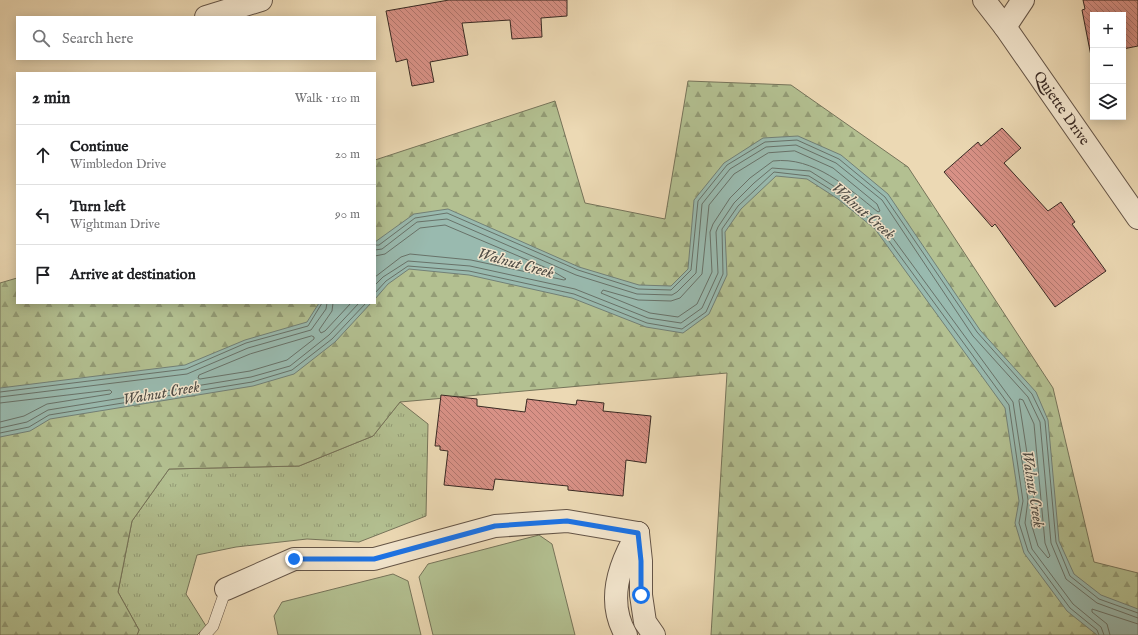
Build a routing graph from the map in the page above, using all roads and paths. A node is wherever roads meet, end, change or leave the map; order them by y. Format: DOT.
graph roads {
  1 [pos="261,0"];
  2 [pos="984,0"];
  3 [pos="1023,0"];
  4 [pos="209,16"];
  5 [pos="1005,27"];
  6 [pos="1138,218"];
  7 [pos="638,533"];
  8 [pos="226,589"];
  9 [pos="205,635"];
  10 [pos="626,635"];
  11 [pos="654,635"];
  1 -- 4 [label="street"];
  2 -- 5 [label="street, Quiette Drive"];
  3 -- 5 [label="street"];
  5 -- 6 [label="street, Quiette Drive"];
  7 -- 8 [label="street"];
  7 -- 10 [label="street"];
  7 -- 11 [label="street"];
  8 -- 9 [label="lane"];
}
